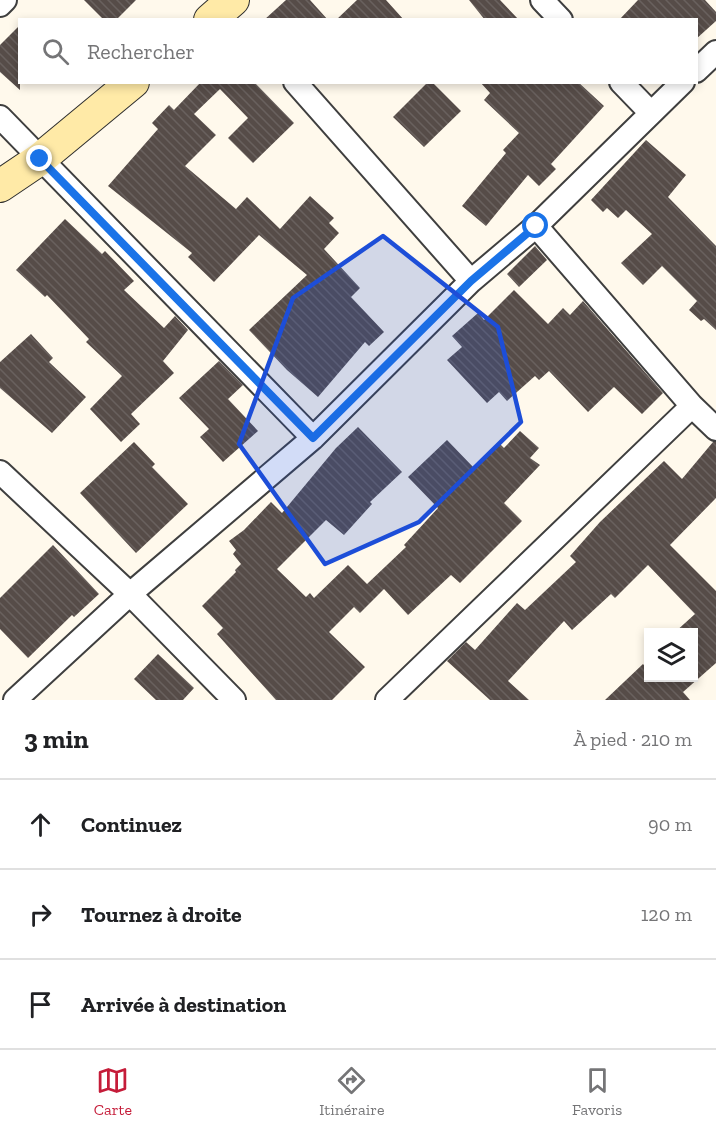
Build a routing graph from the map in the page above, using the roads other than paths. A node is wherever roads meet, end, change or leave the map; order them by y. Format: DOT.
graph roads {
  1 [pos="5,0"];
  2 [pos="542,0"];
  3 [pos="0,5"];
  4 [pos="559,18"];
  5 [pos="131,84"];
  6 [pos="297,84"];
  7 [pos="623,84"];
  8 [pos="681,84"];
  9 [pos="650,112"];
  10 [pos="0,117"];
  11 [pos="40,159"];
  12 [pos="0,186"];
  13 [pos="536,226"];
  14 [pos="471,281"];
  15 [pos="692,406"];
  16 [pos="716,429"];
  17 [pos="313,438"];
  18 [pos="0,472"];
  19 [pos="130,594"];
  20 [pos="15,700"];
  21 [pos="234,700"];
  22 [pos="387,700"];
  1 -- 3 [label="street"];
  2 -- 4 [label="street"];
  5 -- 11 [label="street"];
  6 -- 14 [label="street"];
  7 -- 9 [label="street"];
  8 -- 9 [label="street"];
  9 -- 13 [label="street"];
  10 -- 11 [label="street"];
  11 -- 12 [label="street"];
  11 -- 17 [label="street"];
  13 -- 14 [label="street"];
  13 -- 15 [label="street"];
  14 -- 17 [label="street"];
  15 -- 16 [label="street"];
  15 -- 22 [label="street"];
  17 -- 19 [label="street"];
  18 -- 19 [label="street"];
  19 -- 20 [label="street"];
  19 -- 21 [label="street"];
}
